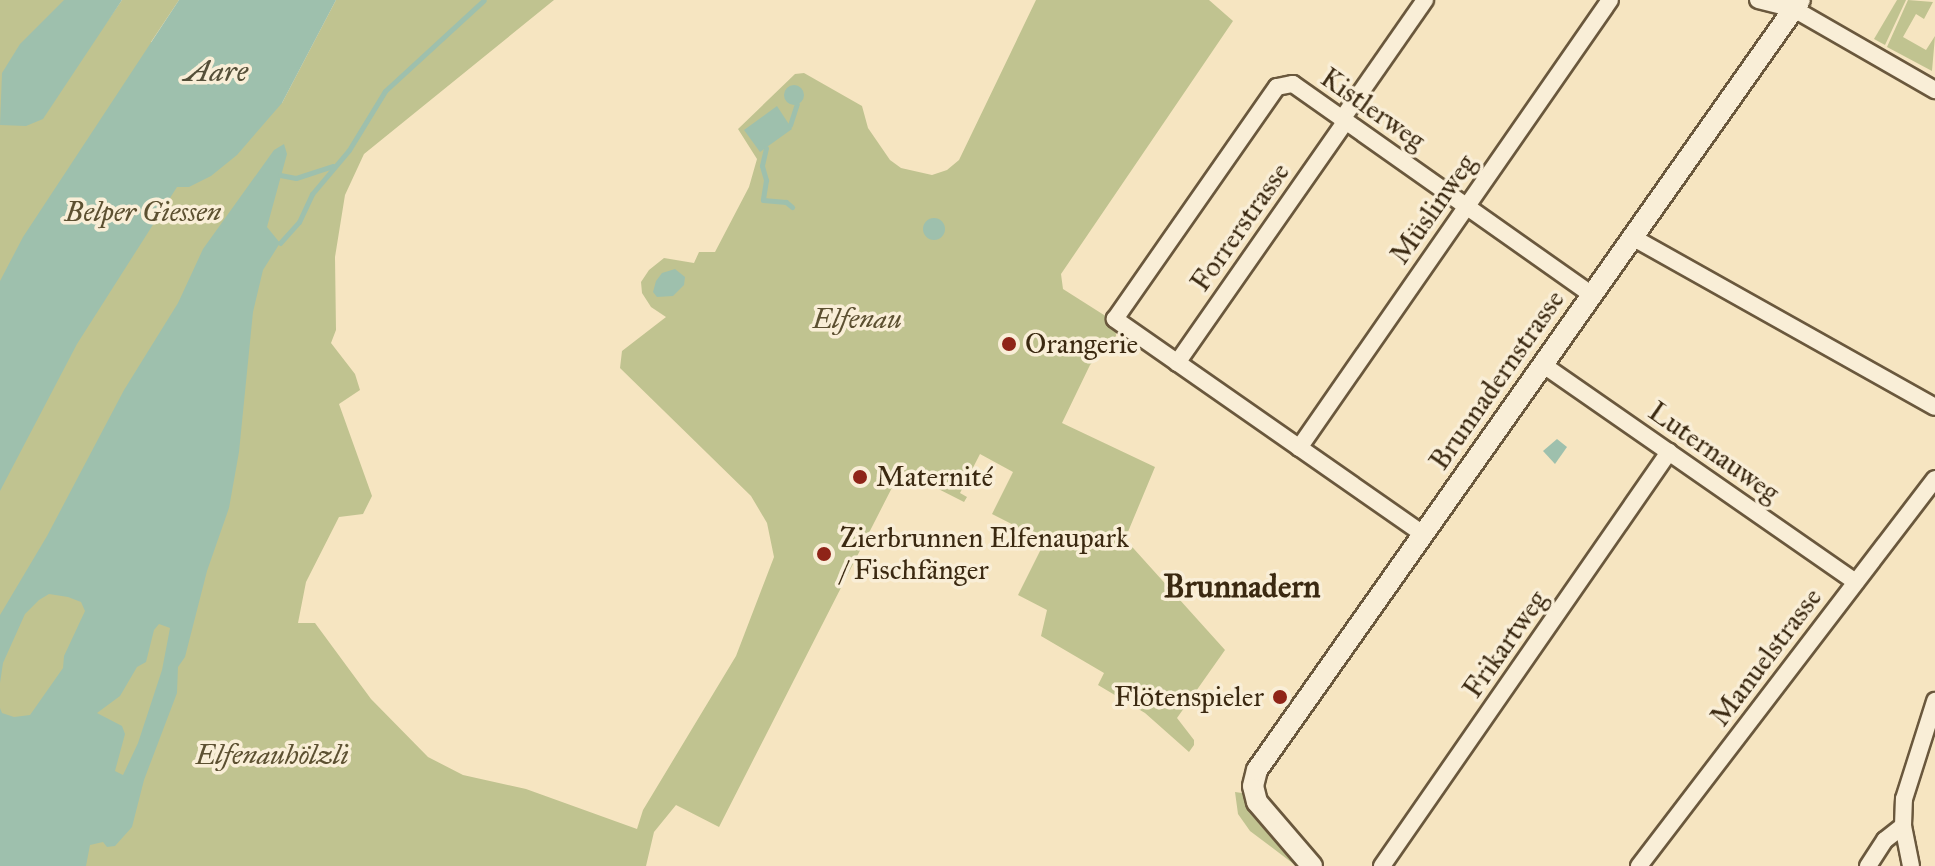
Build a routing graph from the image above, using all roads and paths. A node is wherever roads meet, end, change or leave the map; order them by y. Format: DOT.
graph roads {
  1 [pos="1425,0"];
  2 [pos="1610,0"];
  3 [pos="1758,0"];
  4 [pos="1797,5"];
  5 [pos="1935,90"];
  6 [pos="1344,120"];
  7 [pos="1466,206"];
  8 [pos="1632,237"];
  9 [pos="1591,294"];
  10 [pos="1177,363"];
  11 [pos="1542,364"];
  12 [pos="1935,407"];
  13 [pos="1299,448"];
  14 [pos="1669,452"];
  15 [pos="1935,479"];
  16 [pos="1423,534"];
  17 [pos="1856,582"];
  18 [pos="1935,701"];
  19 [pos="1903,826"];
  20 [pos="1312,866"];
  21 [pos="1382,866"];
  22 [pos="1639,866"];
  23 [pos="1868,866"];
  24 [pos="1911,866"];
  1 -- 6 [label="street, Forrerstrasse"];
  2 -- 7 [label="street, Müslinweg"];
  3 -- 4 [label="street"];
  4 -- 5 [label="street"];
  4 -- 8 [label="street, Brunnadernstrasse"];
  6 -- 7 [label="street, Kistlerweg"];
  6 -- 10 [label="street, Forrerstrasse"];
  6 -- 10 [label="street, Kistlerweg"];
  7 -- 9 [label="street, Kistlerweg"];
  7 -- 13 [label="street, Müslinweg"];
  8 -- 9 [label="street, Brunnadernstrasse"];
  8 -- 12 [label="street"];
  9 -- 11 [label="street, Brunnadernstrasse"];
  10 -- 13 [label="street"];
  11 -- 14 [label="street, Luternauweg"];
  11 -- 16 [label="street, Brunnadernstrasse"];
  13 -- 16 [label="street"];
  14 -- 17 [label="street, Luternauweg"];
  14 -- 21 [label="street, Frikartweg"];
  15 -- 17 [label="street, Manuelstrasse"];
  16 -- 20 [label="street, Brunnadernstrasse"];
  17 -- 22 [label="street, Manuelstrasse"];
  18 -- 19 [label="street"];
  19 -- 23 [label="street"];
  19 -- 24 [label="street"];
}
